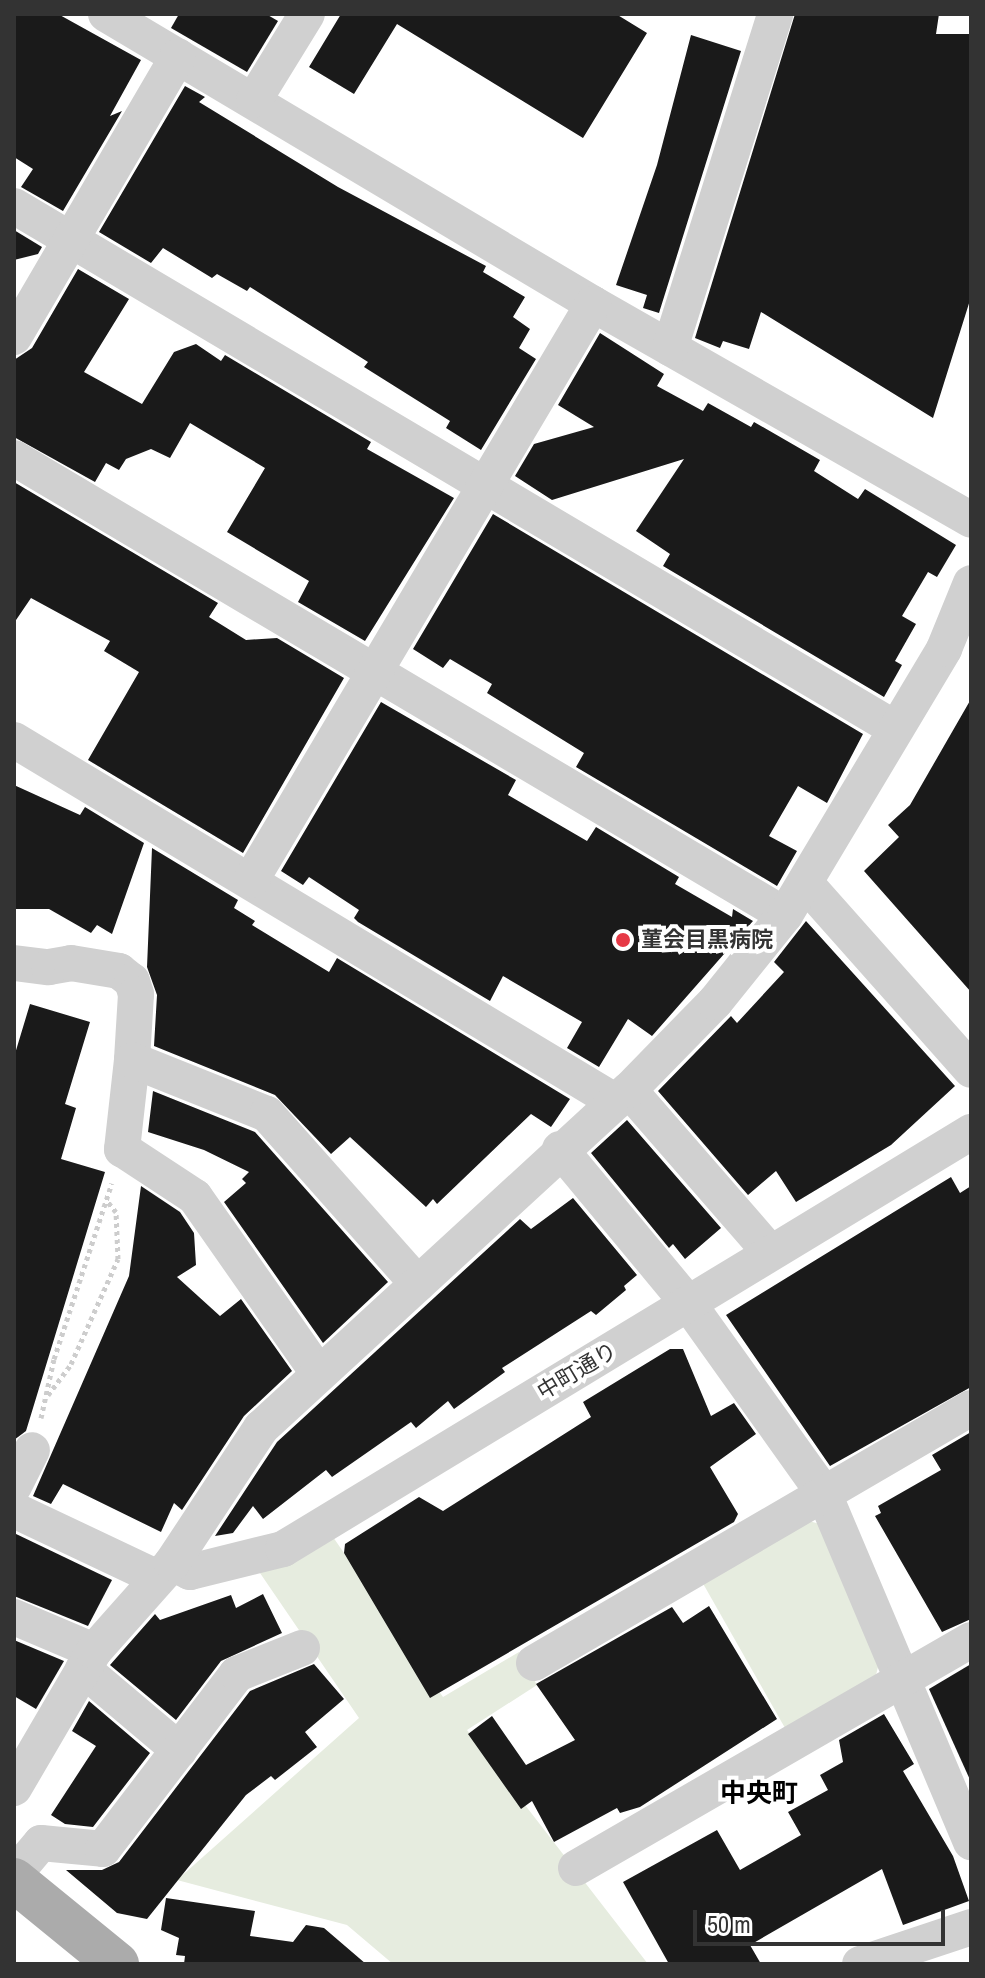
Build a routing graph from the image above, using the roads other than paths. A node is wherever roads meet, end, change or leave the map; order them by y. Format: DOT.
graph roads {
  1 [pos="106,14"];
  2 [pos="307,14"];
  3 [pos="775,14"];
  4 [pos="178,56"];
  5 [pos="254,100"];
  6 [pos="14,206"];
  7 [pos="72,240"];
  8 [pos="593,304"];
  9 [pos="14,337"];
  10 [pos="670,348"];
  11 [pos="14,458"];
  12 [pos="485,484"];
  13 [pos="971,520"];
  14 [pos="971,583"];
  15 [pos="373,671"];
  16 [pos="896,729"];
  17 [pos="14,740"];
  18 [pos="251,880"];
  19 [pos="807,885"];
  20 [pos="785,915"];
  21 [pos="14,963"];
  22 [pos="132,1060"];
  23 [pos="971,1070"];
  24 [pos="622,1096"];
  25 [pos="971,1132"];
  26 [pos="560,1149"];
  27 [pos="770,1252"];
  28 [pos="418,1284"];
  29 [pos="688,1303"];
  30 [pos="319,1374"];
  31 [pos="971,1408"];
  32 [pos="32,1450"];
  33 [pos="14,1486"];
  34 [pos="824,1494"];
  35 [pos="14,1510"];
  36 [pos="165,1570"];
  37 [pos="14,1617"];
  38 [pos="971,1640"];
  39 [pos="302,1648"];
  40 [pos="89,1660"];
  41 [pos="534,1663"];
  42 [pos="903,1679"];
  43 [pos="179,1750"];
  44 [pos="14,1788"];
  45 [pos="971,1842"];
  46 [pos="14,1865"];
  47 [pos="576,1868"];
  48 [pos="14,1880"];
  49 [pos="971,1927"];
  50 [pos="117,1964"];
  51 [pos="860,1964"];
  1 -- 4 [label="street"];
  2 -- 5 [label="street"];
  3 -- 10 [label="street"];
  4 -- 5 [label="street"];
  4 -- 7 [label="street"];
  5 -- 8 [label="street"];
  6 -- 7 [label="street"];
  7 -- 9 [label="street"];
  7 -- 12 [label="street"];
  8 -- 10 [label="street"];
  8 -- 12 [label="street"];
  10 -- 13 [label="street"];
  11 -- 15 [label="street"];
  12 -- 15 [label="street"];
  12 -- 16 [label="street"];
  14 -- 16 [label="street"];
  15 -- 18 [label="street"];
  15 -- 20 [label="street"];
  16 -- 19 [label="street"];
  17 -- 18 [label="street"];
  18 -- 24 [label="street"];
  19 -- 20 [label="street"];
  19 -- 23 [label="street"];
  20 -- 24 [label="street"];
  21 -- 22 [label="street"];
  22 -- 28 [label="street"];
  22 -- 30 [label="street"];
  24 -- 26 [label="street"];
  24 -- 27 [label="street"];
  25 -- 27 [label="street, 中町通り"];
  26 -- 28 [label="street"];
  26 -- 29 [label="street"];
  27 -- 29 [label="street, 中町通り"];
  28 -- 30 [label="street"];
  29 -- 34 [label="street"];
  29 -- 36 [label="street, 中町通り"];
  30 -- 36 [label="street"];
  31 -- 34 [label="street"];
  32 -- 33 [label="street"];
  34 -- 41 [label="street"];
  34 -- 42 [label="street"];
  35 -- 36 [label="street, 中町通り"];
  36 -- 40 [label="street"];
  37 -- 40 [label="street"];
  38 -- 42 [label="street"];
  39 -- 43 [label="street"];
  40 -- 43 [label="street"];
  40 -- 44 [label="street"];
  42 -- 45 [label="street"];
  42 -- 47 [label="street"];
  43 -- 46 [label="street"];
  48 -- 50 [label="main road"];
  49 -- 51 [label="street"];
}
